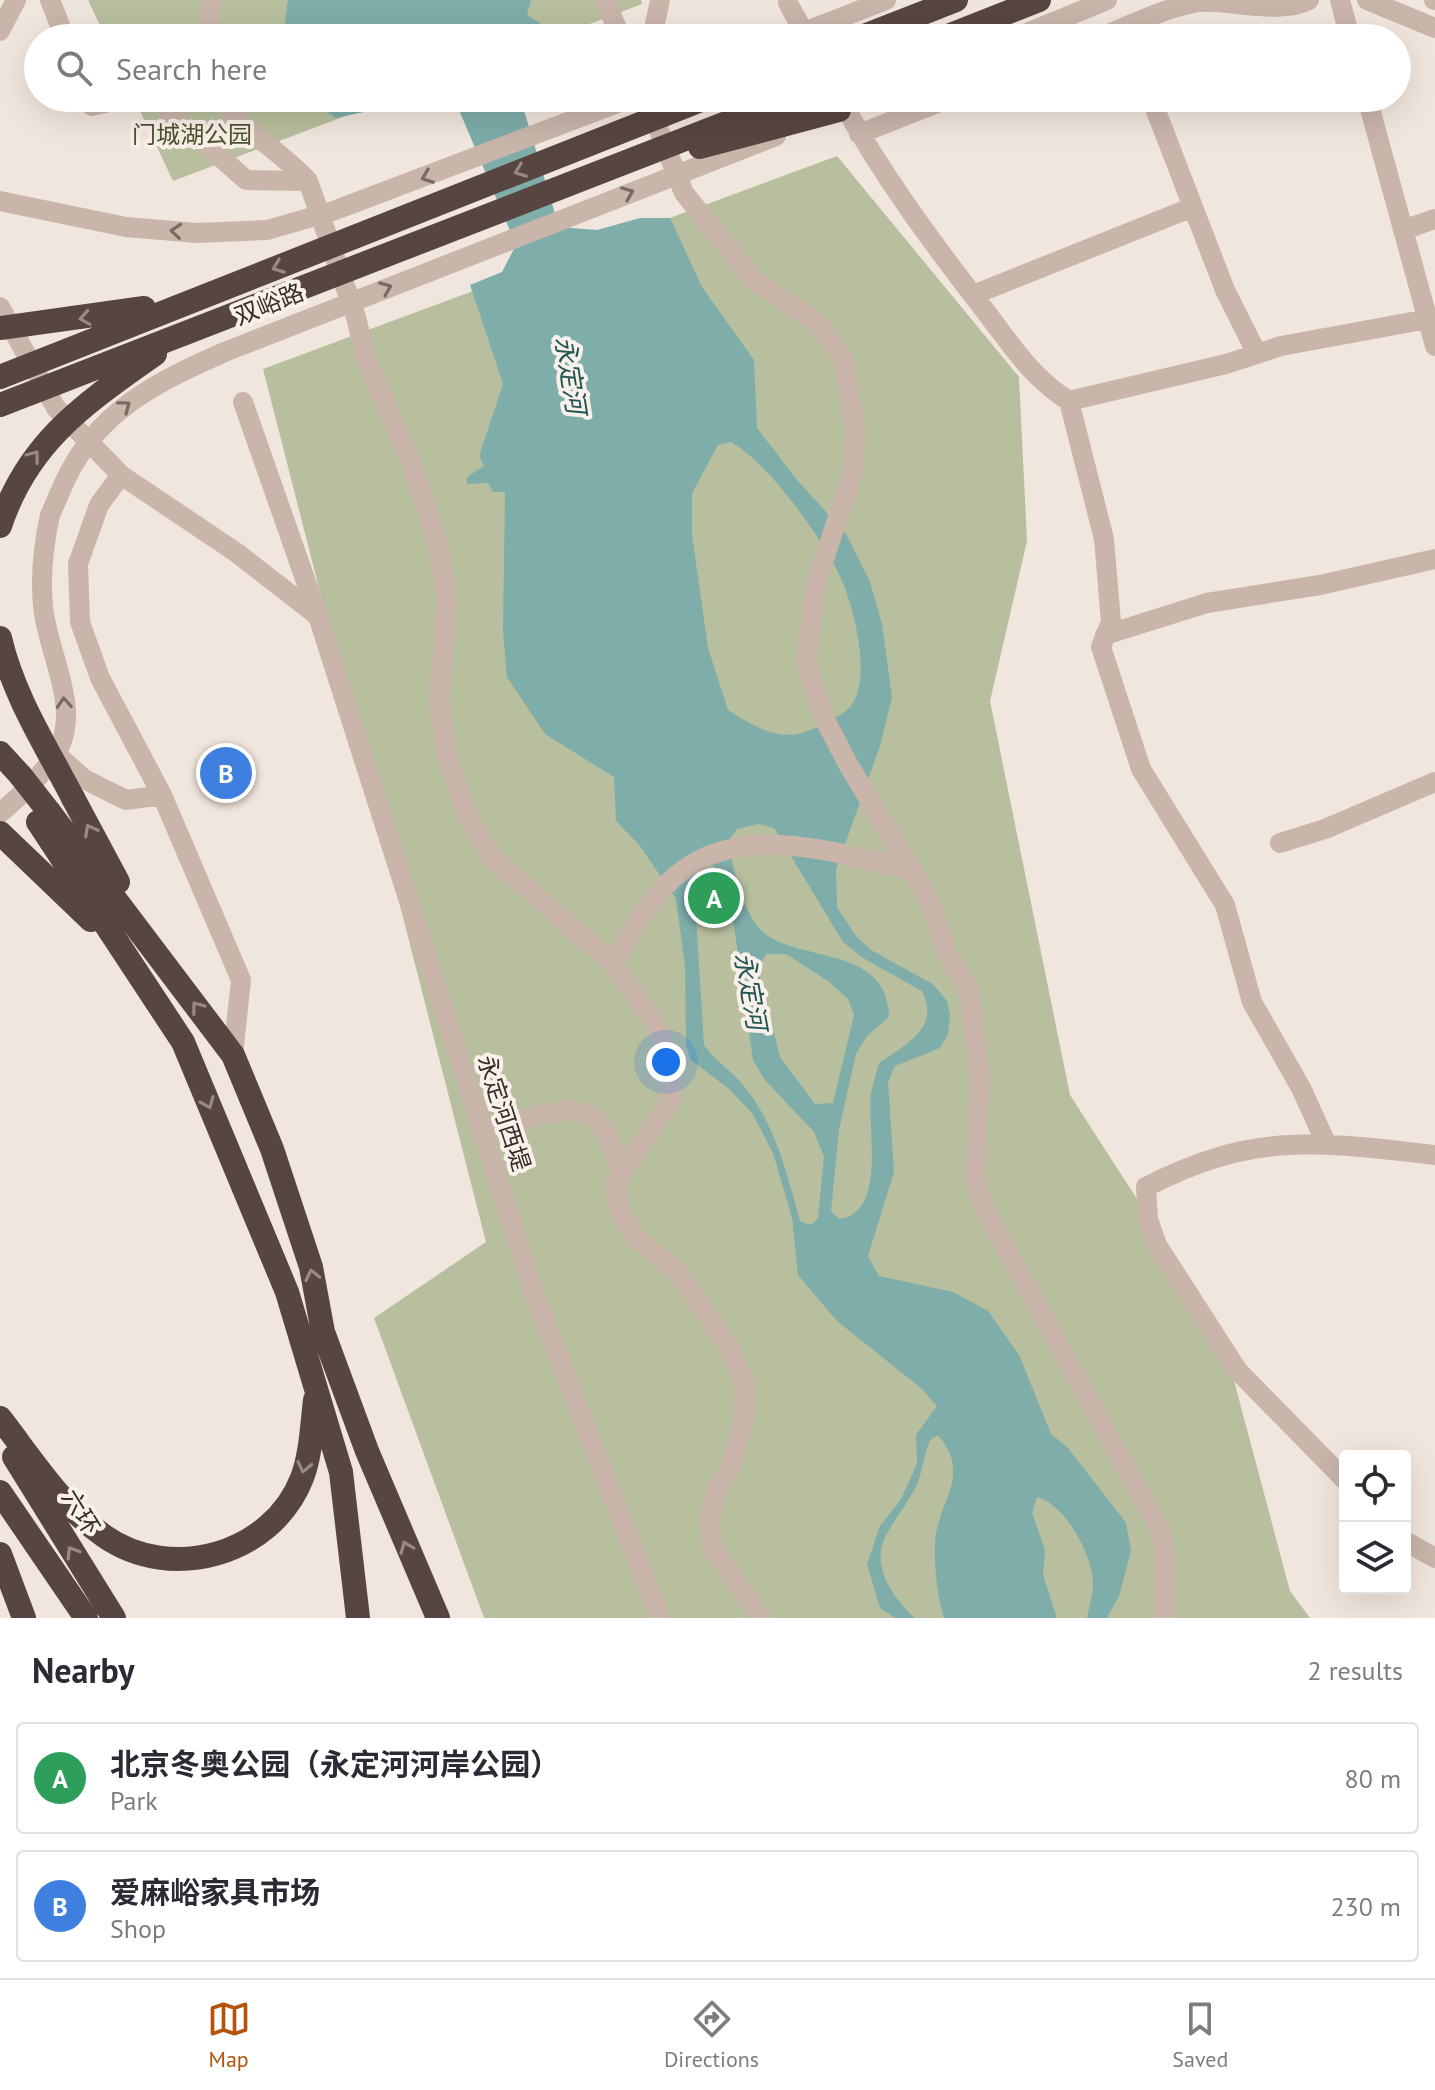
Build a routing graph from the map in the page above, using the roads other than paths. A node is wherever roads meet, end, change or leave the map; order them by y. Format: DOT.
graph roads {
  1 [pos="16,0"];
  2 [pos="50,0"];
  3 [pos="211,0"];
  4 [pos="605,0"];
  5 [pos="660,0"];
  6 [pos="886,0"];
  7 [pos="956,0"];
  8 [pos="1039,0"];
  9 [pos="1107,0"];
  10 [pos="1309,0"];
  11 [pos="1340,0"];
  12 [pos="1367,0"];
  13 [pos="789,1"];
  14 [pos="59,24"];
  15 [pos="210,24"];
  16 [pos="615,24"];
  17 [pos="655,24"];
  18 [pos="800,24"];
  19 [pos="825,24"];
  20 [pos="895,24"];
  21 [pos="978,24"];
  22 [pos="1050,24"];
  23 [pos="1133,24"];
  24 [pos="1346,24"];
  25 [pos="1435,28"];
  26 [pos="0,31"];
  27 [pos="170,112"];
  28 [pos="229,112"];
  29 [pos="595,112"];
  30 [pos="640,112"];
  31 [pos="646,112"];
  32 [pos="755,112"];
  33 [pos="811,112"];
  34 [pos="819,112"];
  35 [pos="844,112"];
  36 [pos="915,112"];
  37 [pos="1156,112"];
  38 [pos="1371,112"];
  39 [pos="859,134"];
  40 [pos="616,167"];
  41 [pos="308,181"];
  42 [pos="0,201"];
  43 [pos="1193,207"];
  44 [pos="1435,219"];
  45 [pos="1403,230"];
  46 [pos="973,295"];
  47 [pos="190,301"];
  48 [pos="0,307"];
  49 [pos="1428,319"];
  50 [pos="0,328"];
  51 [pos="185,333"];
  52 [pos="1435,346"];
  53 [pos="1257,354"];
  54 [pos="0,377"];
  55 [pos="1069,401"];
  56 [pos="243,402"];
  57 [pos="0,405"];
  58 [pos="121,475"];
  59 [pos="0,526"];
  60 [pos="1435,559"];
  61 [pos="318,616"];
  62 [pos="1105,635"];
  63 [pos="0,638"];
  64 [pos="0,753"];
  65 [pos="56,754"];
  66 [pos="10,779"];
  67 [pos="1435,782"];
  68 [pos="162,795"];
  69 [pos="0,813"];
  70 [pos="44,817"];
  71 [pos="6,838"];
  72 [pos="1280,843"];
  73 [pos="914,870"];
  74 [pos="152,948"];
  75 [pos="128,955"];
  76 [pos="612,963"];
  77 [pos="233,1055"];
  78 [pos="483,1133"];
  79 [pos="1326,1143"];
  80 [pos="1435,1155"];
  81 [pos="621,1173"];
  82 [pos="323,1332"];
  83 [pos="316,1390"];
  84 [pos="0,1418"];
  85 [pos="0,1435"];
  86 [pos="1339,1474"];
  87 [pos="0,1492"];
  88 [pos="1411,1544"];
  89 [pos="0,1554"];
  90 [pos="1435,1558"];
  91 [pos="24,1618"];
  92 [pos="86,1618"];
  93 [pos="114,1618"];
  94 [pos="358,1618"];
  95 [pos="374,1618"];
  96 [pos="438,1618"];
  97 [pos="660,1618"];
  98 [pos="761,1618"];
  99 [pos="1165,1618"];
  1 -- 26 [label="street"];
  2 -- 14 [label="street"];
  3 -- 15 [label="street"];
  4 -- 16 [label="street"];
  5 -- 17 [label="street"];
  6 -- 19 [label="street, bridge"];
  7 -- 20 [label="highway"];
  8 -- 21 [label="highway"];
  9 -- 22 [label="street"];
  10 -- 23 [label="street"];
  11 -- 24 [label="street"];
  12 -- 25 [label="street"];
  13 -- 18 [label="street"];
  27 -- 41 [label="street"];
  28 -- 41 [label="street"];
  29 -- 42 [label="street, one-way, bridge"];
  30 -- 47 [label="highway, 双峪路, one-way, bridge"];
  31 -- 73 [label="street"];
  32 -- 40 [label="highway, bridge"];
  33 -- 40 [label="highway, bridge"];
  65 -- 34 [label="street, 双峪路, one-way, bridge"];
  35 -- 39 [label="street"];
  36 -- 39 [label="street"];
  37 -- 43 [label="street"];
  38 -- 45 [label="street"];
  39 -- 46 [label="street"];
  40 -- 51 [label="highway, 双峪路, bridge"];
  41 -- 76 [label="street"];
  43 -- 46 [label="street"];
  43 -- 53 [label="street"];
  44 -- 45 [label="street"];
  45 -- 49 [label="street"];
  46 -- 55 [label="street"];
  47 -- 50 [label="highway, one-way, bridge"];
  47 -- 54 [label="highway, 双峪路, bridge"];
  48 -- 58 [label="street"];
  49 -- 52 [label="street"];
  49 -- 53 [label="street"];
  51 -- 57 [label="highway, 双峪路, bridge"];
  59 -- 51 [label="highway, one-way, bridge"];
  53 -- 55 [label="street"];
  55 -- 62 [label="street"];
  56 -- 61 [label="street, 永定河西堤"];
  58 -- 61 [label="street"];
  58 -- 68 [label="street"];
  60 -- 62 [label="street"];
  61 -- 78 [label="street, 永定河西堤"];
  62 -- 79 [label="street"];
  74 -- 63 [label="highway, one-way, bridge"];
  64 -- 66 [label="highway"];
  65 -- 68 [label="street"];
  65 -- 69 [label="street"];
  66 -- 70 [label="highway"];
  67 -- 72 [label="street"];
  68 -- 77 [label="street"];
  70 -- 74 [label="highway"];
  70 -- 75 [label="highway"];
  71 -- 75 [label="highway"];
  73 -- 76 [label="street"];
  73 -- 99 [label="street"];
  77 -- 74 [label="highway, one-way"];
  75 -- 83 [label="highway, one-way"];
  76 -- 81 [label="street"];
  82 -- 77 [label="highway, one-way"];
  78 -- 81 [label="street"];
  78 -- 97 [label="street, 永定河西堤"];
  79 -- 80 [label="street"];
  79 -- 86 [label="street"];
  81 -- 98 [label="street"];
  82 -- 95 [label="highway"];
  96 -- 82 [label="highway, one-way"];
  83 -- 84 [label="highway, one-way"];
  83 -- 94 [label="highway"];
  93 -- 85 [label="highway, 六环, one-way"];
  87 -- 92 [label="highway"];
  88 -- 90 [label="street"];
  89 -- 91 [label="highway"];
}
